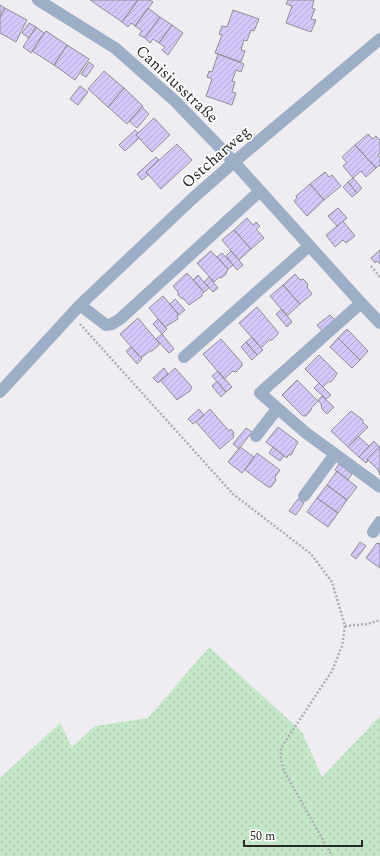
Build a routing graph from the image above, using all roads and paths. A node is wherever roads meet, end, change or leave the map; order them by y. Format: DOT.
graph roads {
  1 [pos="38,0"];
  2 [pos="380,39"];
  3 [pos="234,162"];
  4 [pos="260,191"];
  5 [pos="309,246"];
  6 [pos="371,266"];
  7 [pos="380,277"];
  8 [pos="360,303"];
  9 [pos="80,305"];
  10 [pos="71,314"];
  11 [pos="380,323"];
  12 [pos="184,357"];
  13 [pos="0,392"];
  14 [pos="277,409"];
  15 [pos="256,436"];
  16 [pos="335,454"];
  17 [pos="380,487"];
  18 [pos="304,496"];
  19 [pos="380,620"];
  20 [pos="345,626"];
  21 [pos="332,856"];
  1 -- 3 [label="street, Canisiusstraße"];
  2 -- 3 [label="street, Ostcharweg"];
  3 -- 4 [label="street, Canisiusstraße"];
  3 -- 9 [label="street, Ostcharweg"];
  4 -- 5 [label="street, Canisiusstraße"];
  4 -- 9 [label="street"];
  5 -- 8 [label="street, Canisiusstraße"];
  5 -- 12 [label="street"];
  6 -- 7 [label="path"];
  8 -- 11 [label="street, Canisiusstraße"];
  8 -- 14 [label="street"];
  9 -- 10 [label="street, Ostcharweg"];
  10 -- 13 [label="street, Ostcharweg"];
  10 -- 20 [label="path"];
  14 -- 15 [label="street"];
  14 -- 16 [label="street"];
  16 -- 17 [label="street"];
  16 -- 18 [label="street"];
  19 -- 20 [label="path"];
  20 -- 21 [label="path"];
}
